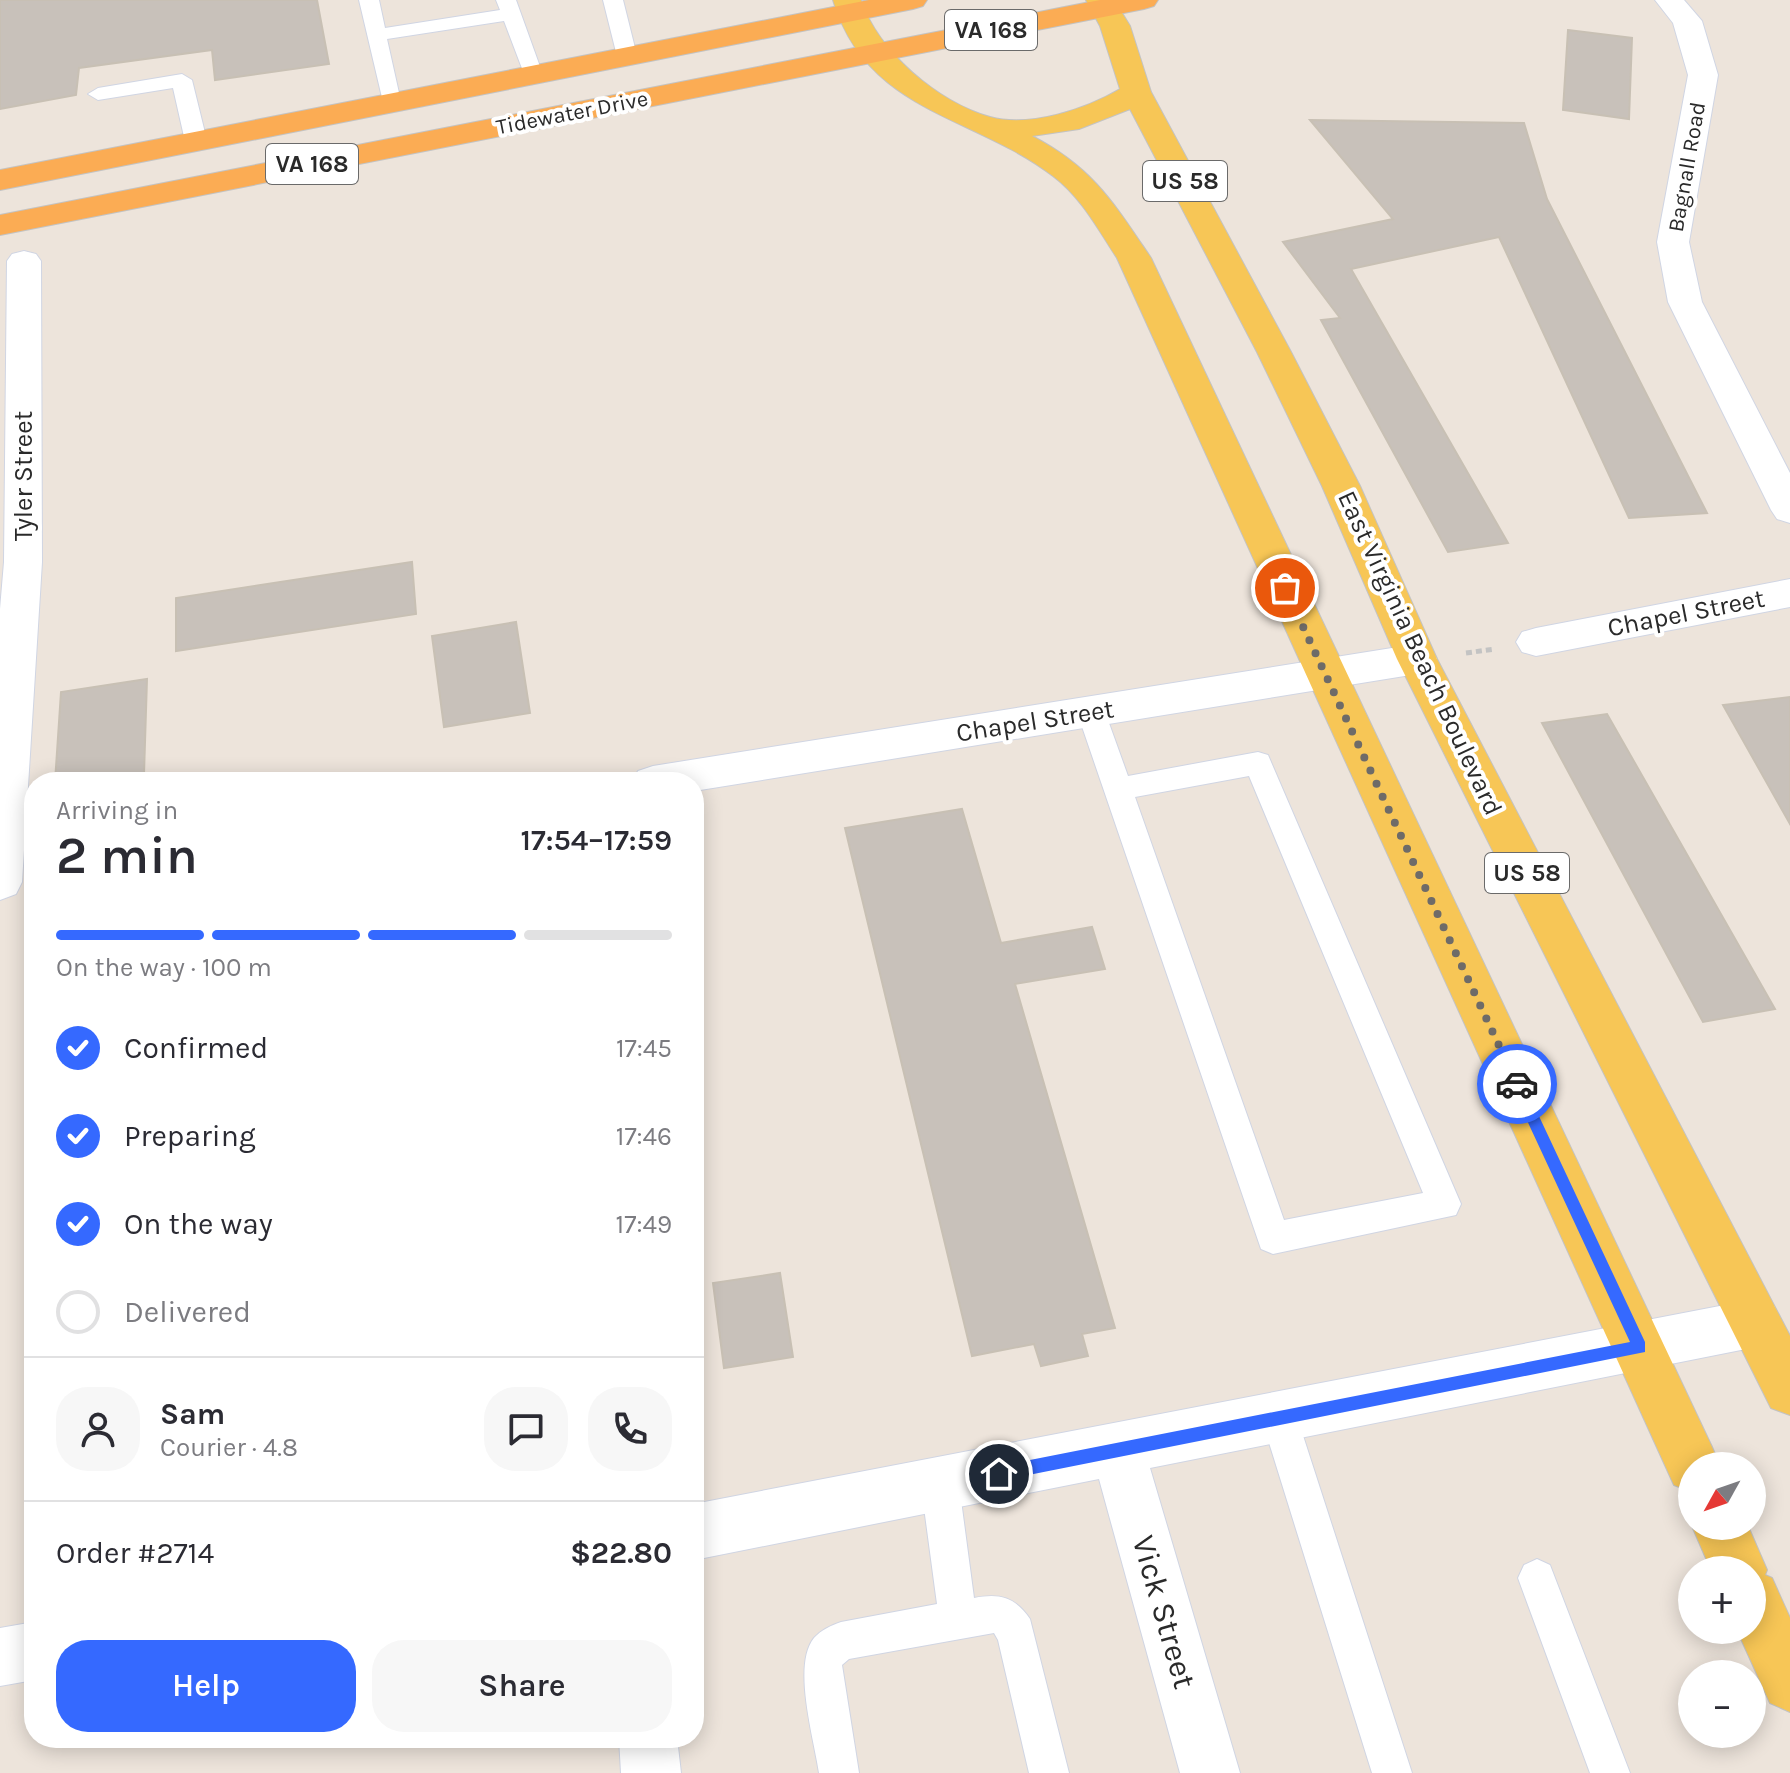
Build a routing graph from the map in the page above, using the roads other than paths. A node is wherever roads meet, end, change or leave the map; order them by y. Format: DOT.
graph roads {
  1 [pos="369,0"];
  2 [pos="613,0"];
  3 [pos="913,0"];
  4 [pos="1144,0"];
  5 [pos="1669,0"];
  6 [pos="1102,4"];
  7 [pos="849,6"];
  8 [pos="507,7"];
  9 [pos="377,35"];
  10 [pos="877,53"];
  11 [pos="627,56"];
  12 [pos="533,75"];
  13 [pos="1136,92"];
  14 [pos="98,94"];
  15 [pos="391,102"];
  16 [pos="984,127"];
  17 [pos="196,141"];
  18 [pos="0,180"];
  19 [pos="0,225"];
  20 [pos="24,261"];
  21 [pos="1790,510"];
  22 [pos="11,570"];
  23 [pos="1790,593"];
  24 [pos="1536,642"];
  25 [pos="1417,659"];
  26 [pos="1325,674"];
  27 [pos="1091,712"];
  28 [pos="704,774"];
  29 [pos="1118,789"];
  30 [pos="24,881"];
  31 [pos="0,884"];
  32 [pos="1756,1323"];
  33 [pos="1640,1347"];
  34 [pos="1790,1390"];
  35 [pos="1279,1417"];
  36 [pos="1118,1451"];
  37 [pos="1687,1452"];
  38 [pos="940,1485"];
  39 [pos="704,1530"];
  40 [pos="1537,1578"];
  41 [pos="958,1619"];
  42 [pos="1766,1629"];
  43 [pos="24,1653"];
  44 [pos="0,1657"];
  45 [pos="1790,1683"];
  46 [pos="649,1748"];
  47 [pos="651,1773"];
  48 [pos="839,1773"];
  49 [pos="1049,1773"];
  50 [pos="1210,1773"];
  51 [pos="1392,1773"];
  52 [pos="1610,1773"];
  1 -- 9 [label="lane"];
  2 -- 11 [label="lane"];
  3 -- 7 [label="highway, Tidewater Drive / VA 168"];
  4 -- 6 [label="highway, Tidewater Drive / VA 168"];
  5 -- 21 [label="street, Bagnall Road"];
  6 -- 10 [label="highway, Tidewater Drive / VA 168"];
  6 -- 13 [label="main road, East Virginia Beach Boulevard / US 58"];
  7 -- 10 [label="main road"];
  7 -- 11 [label="highway, Tidewater Drive / VA 168"];
  8 -- 9 [label="lane"];
  8 -- 12 [label="lane"];
  9 -- 15 [label="lane"];
  10 -- 16 [label="main road"];
  10 -- 19 [label="highway, Tidewater Drive / VA 168"];
  11 -- 12 [label="highway, Tidewater Drive / VA 168"];
  12 -- 15 [label="highway, Tidewater Drive / VA 168"];
  13 -- 16 [label="main road"];
  13 -- 25 [label="main road, East Virginia Beach Boulevard / US 58"];
  14 -- 17 [label="lane"];
  15 -- 17 [label="highway, Tidewater Drive / VA 168"];
  16 -- 26 [label="main road"];
  17 -- 18 [label="highway, Tidewater Drive / VA 168"];
  20 -- 22 [label="street, Tyler Street"];
  22 -- 31 [label="street, Tyler Street"];
  23 -- 24 [label="street, Chapel Street"];
  25 -- 26 [label="street, Chapel Street"];
  25 -- 32 [label="main road, East Virginia Beach Boulevard / US 58"];
  26 -- 27 [label="street, Chapel Street"];
  26 -- 33 [label="main road"];
  27 -- 28 [label="street, Chapel Street"];
  27 -- 29 [label="lane"];
  29 -- 29 [label="lane"];
  30 -- 31 [label="street"];
  32 -- 33 [label="street"];
  32 -- 34 [label="main road, East Virginia Beach Boulevard / US 58"];
  33 -- 35 [label="street"];
  33 -- 37 [label="main road"];
  35 -- 36 [label="street"];
  35 -- 51 [label="lane"];
  36 -- 38 [label="street"];
  36 -- 50 [label="street, Vick Street"];
  38 -- 39 [label="street"];
  38 -- 41 [label="lane"];
  40 -- 52 [label="lane"];
  41 -- 48 [label="lane"];
  41 -- 49 [label="lane"];
  42 -- 45 [label="main road"];
  43 -- 44 [label="street"];
  46 -- 47 [label="street"];
}
